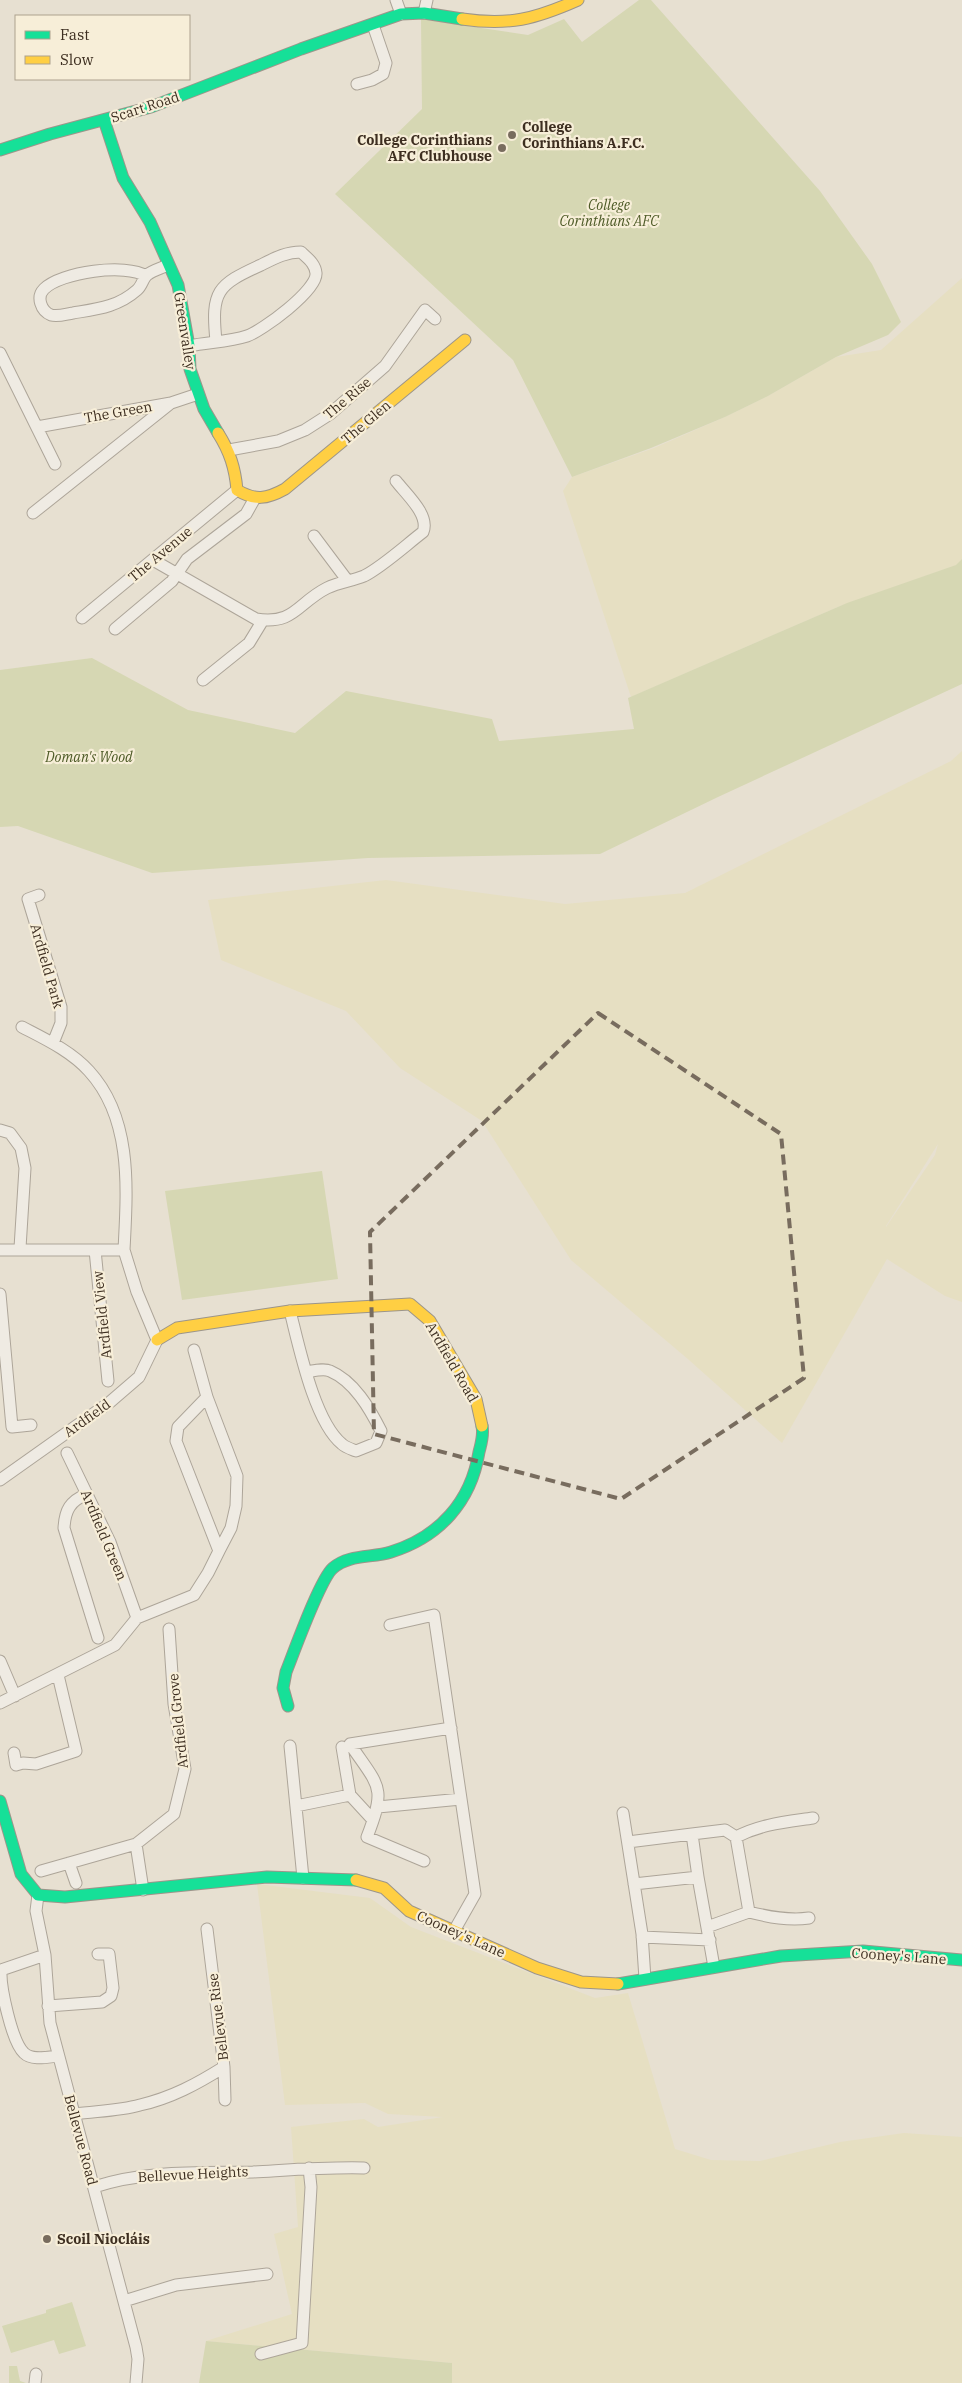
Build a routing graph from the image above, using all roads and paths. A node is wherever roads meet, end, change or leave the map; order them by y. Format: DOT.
graph roads {
  1 [pos="396,0"];
  2 [pos="427,0"];
  3 [pos="578,0"];
  4 [pos="424,13"];
  5 [pos="402,14"];
  6 [pos="373,24"];
  7 [pos="357,84"];
  8 [pos="104,120"];
  9 [pos="0,150"];
  10 [pos="168,265"];
  11 [pos="146,276"];
  12 [pos="436,319"];
  13 [pos="216,340"];
  14 [pos="465,340"];
  15 [pos="189,346"];
  16 [pos="0,353"];
  17 [pos="198,394"];
  18 [pos="171,403"];
  19 [pos="37,427"];
  20 [pos="229,450"];
  21 [pos="55,464"];
  22 [pos="396,481"];
  23 [pos="237,490"];
  24 [pos="259,499"];
  25 [pos="33,513"];
  26 [pos="314,536"];
  27 [pos="153,560"];
  28 [pos="176,574"];
  29 [pos="347,580"];
  30 [pos="82,618"];
  31 [pos="262,620"];
  32 [pos="114,629"];
  33 [pos="203,680"];
  34 [pos="39,895"];
  35 [pos="22,1027"];
  36 [pos="53,1042"];
  37 [pos="0,1130"];
  38 [pos="20,1248"];
  39 [pos="0,1250"];
  40 [pos="95,1250"];
  41 [pos="124,1250"];
  42 [pos="0,1294"];
  43 [pos="290,1311"];
  44 [pos="157,1340"];
  45 [pos="194,1350"];
  46 [pos="306,1372"];
  47 [pos="108,1381"];
  48 [pos="207,1397"];
  49 [pos="31,1425"];
  50 [pos="67,1453"];
  51 [pos="0,1480"];
  52 [pos="87,1494"];
  53 [pos="219,1550"];
  54 [pos="137,1618"];
  55 [pos="390,1624"];
  56 [pos="169,1629"];
  57 [pos="98,1638"];
  58 [pos="0,1661"];
  59 [pos="58,1675"];
  60 [pos="15,1696"];
  61 [pos="0,1703"];
  62 [pos="288,1706"];
  63 [pos="451,1728"];
  64 [pos="290,1746"];
  65 [pos="342,1747"];
  66 [pos="14,1753"];
  67 [pos="350,1795"];
  68 [pos="461,1799"];
  69 [pos="0,1801"];
  70 [pos="296,1806"];
  71 [pos="378,1807"];
  72 [pos="623,1813"];
  73 [pos="813,1818"];
  74 [pos="373,1820"];
  75 [pos="692,1834"];
  76 [pos="736,1837"];
  77 [pos="628,1842"];
  78 [pos="136,1844"];
  79 [pos="424,1861"];
  80 [pos="69,1863"];
  81 [pos="41,1871"];
  82 [pos="698,1877"];
  83 [pos="303,1878"];
  84 [pos="76,1883"];
  85 [pos="634,1884"];
  86 [pos="143,1890"];
  87 [pos="38,1896"];
  88 [pos="749,1912"];
  89 [pos="809,1918"];
  90 [pos="707,1927"];
  91 [pos="207,1929"];
  92 [pos="454,1931"];
  93 [pos="642,1937"];
  94 [pos="710,1940"];
  95 [pos="98,1954"];
  96 [pos="45,1955"];
  97 [pos="962,1960"];
  98 [pos="714,1967"];
  99 [pos="645,1979"];
  100 [pos="48,2006"];
  101 [pos="58,2056"];
  102 [pos="224,2067"];
  103 [pos="225,2100"];
  104 [pos="75,2114"];
  105 [pos="309,2168"];
  106 [pos="364,2168"];
  107 [pos="94,2187"];
  108 [pos="266,2274"];
  109 [pos="124,2301"];
  110 [pos="261,2354"];
  111 [pos="136,2383"];
  1 -- 5 [label="street"];
  2 -- 4 [label="street"];
  3 -- 4 [label="street, Scart Road"];
  4 -- 5 [label="street, Scart Road"];
  5 -- 6 [label="street, Scart Road"];
  6 -- 7 [label="street"];
  6 -- 8 [label="street, Scart Road"];
  8 -- 9 [label="street, Scart Road"];
  8 -- 10 [label="street, Greenvalley"];
  10 -- 11 [label="street"];
  10 -- 15 [label="street, Greenvalley"];
  11 -- 11 [label="street"];
  12 -- 20 [label="street, The Rise"];
  13 -- 13 [label="street"];
  13 -- 15 [label="street"];
  14 -- 24 [label="street, The Glen"];
  15 -- 17 [label="street, Greenvalley"];
  16 -- 19 [label="street"];
  17 -- 18 [label="street, The Green"];
  17 -- 20 [label="street, Greenvalley"];
  18 -- 19 [label="street, The Green"];
  18 -- 25 [label="street"];
  19 -- 21 [label="street"];
  20 -- 23 [label="street, Greenvalley"];
  22 -- 29 [label="street"];
  23 -- 24 [label="street"];
  23 -- 27 [label="street, The Avenue"];
  24 -- 28 [label="street"];
  26 -- 29 [label="street"];
  27 -- 28 [label="street"];
  27 -- 30 [label="street, The Avenue"];
  28 -- 31 [label="street"];
  28 -- 32 [label="street"];
  29 -- 31 [label="street"];
  31 -- 33 [label="street"];
  34 -- 36 [label="street, Ardfield Park"];
  35 -- 36 [label="street"];
  36 -- 41 [label="street"];
  37 -- 38 [label="street"];
  38 -- 39 [label="street"];
  38 -- 40 [label="street"];
  40 -- 41 [label="street"];
  40 -- 47 [label="street, Ardfield View"];
  41 -- 44 [label="street"];
  42 -- 49 [label="street"];
  43 -- 44 [label="street, Ardfield Road"];
  43 -- 46 [label="street"];
  43 -- 62 [label="street, Ardfield Road"];
  44 -- 51 [label="street, Ardfield"];
  45 -- 48 [label="street"];
  46 -- 46 [label="street"];
  48 -- 53 [label="street"];
  48 -- 53 [label="street"];
  50 -- 52 [label="street, Ardfield Green"];
  52 -- 54 [label="street, Ardfield Green"];
  52 -- 57 [label="street"];
  53 -- 54 [label="street"];
  54 -- 59 [label="street"];
  55 -- 63 [label="street"];
  56 -- 78 [label="street, Ardfield Grove"];
  58 -- 60 [label="street"];
  59 -- 60 [label="street"];
  59 -- 66 [label="street"];
  60 -- 61 [label="street"];
  63 -- 68 [label="street"];
  63 -- 71 [label="street"];
  64 -- 70 [label="street"];
  65 -- 67 [label="street"];
  67 -- 70 [label="street"];
  67 -- 74 [label="street"];
  68 -- 71 [label="street"];
  68 -- 92 [label="street"];
  69 -- 87 [label="street"];
  70 -- 83 [label="street"];
  71 -- 74 [label="street"];
  72 -- 77 [label="street"];
  73 -- 76 [label="street"];
  74 -- 79 [label="street"];
  75 -- 76 [label="street"];
  75 -- 77 [label="street"];
  75 -- 82 [label="street"];
  76 -- 88 [label="street"];
  77 -- 85 [label="street"];
  78 -- 80 [label="street, Ardfield Grove"];
  78 -- 86 [label="street"];
  80 -- 81 [label="street, Ardfield Grove"];
  80 -- 84 [label="street"];
  82 -- 85 [label="street"];
  82 -- 90 [label="street"];
  83 -- 86 [label="street, Cooney's Lane"];
  83 -- 92 [label="street, Cooney's Lane"];
  85 -- 93 [label="street"];
  86 -- 87 [label="street, Cooney's Lane"];
  87 -- 96 [label="street, Bellevue Road"];
  88 -- 89 [label="street"];
  88 -- 90 [label="street"];
  90 -- 94 [label="street"];
  91 -- 102 [label="street, Bellevue Rise"];
  92 -- 99 [label="street, Cooney's Lane"];
  93 -- 94 [label="street"];
  93 -- 99 [label="street"];
  94 -- 98 [label="street"];
  95 -- 100 [label="street"];
  96 -- 100 [label="street, Bellevue Road"];
  96 -- 101 [label="street"];
  97 -- 98 [label="street, Cooney's Lane"];
  98 -- 99 [label="street, Cooney's Lane"];
  100 -- 101 [label="street, Bellevue Road"];
  101 -- 104 [label="street, Bellevue Road"];
  102 -- 103 [label="street"];
  102 -- 104 [label="street, Bellevue Rise"];
  104 -- 107 [label="street, Bellevue Road"];
  105 -- 106 [label="street, Bellevue Heights"];
  105 -- 107 [label="street, Bellevue Heights"];
  105 -- 110 [label="street"];
  107 -- 109 [label="street, Bellevue Road"];
  108 -- 109 [label="street"];
  109 -- 111 [label="street, Bellevue Road"];
}
